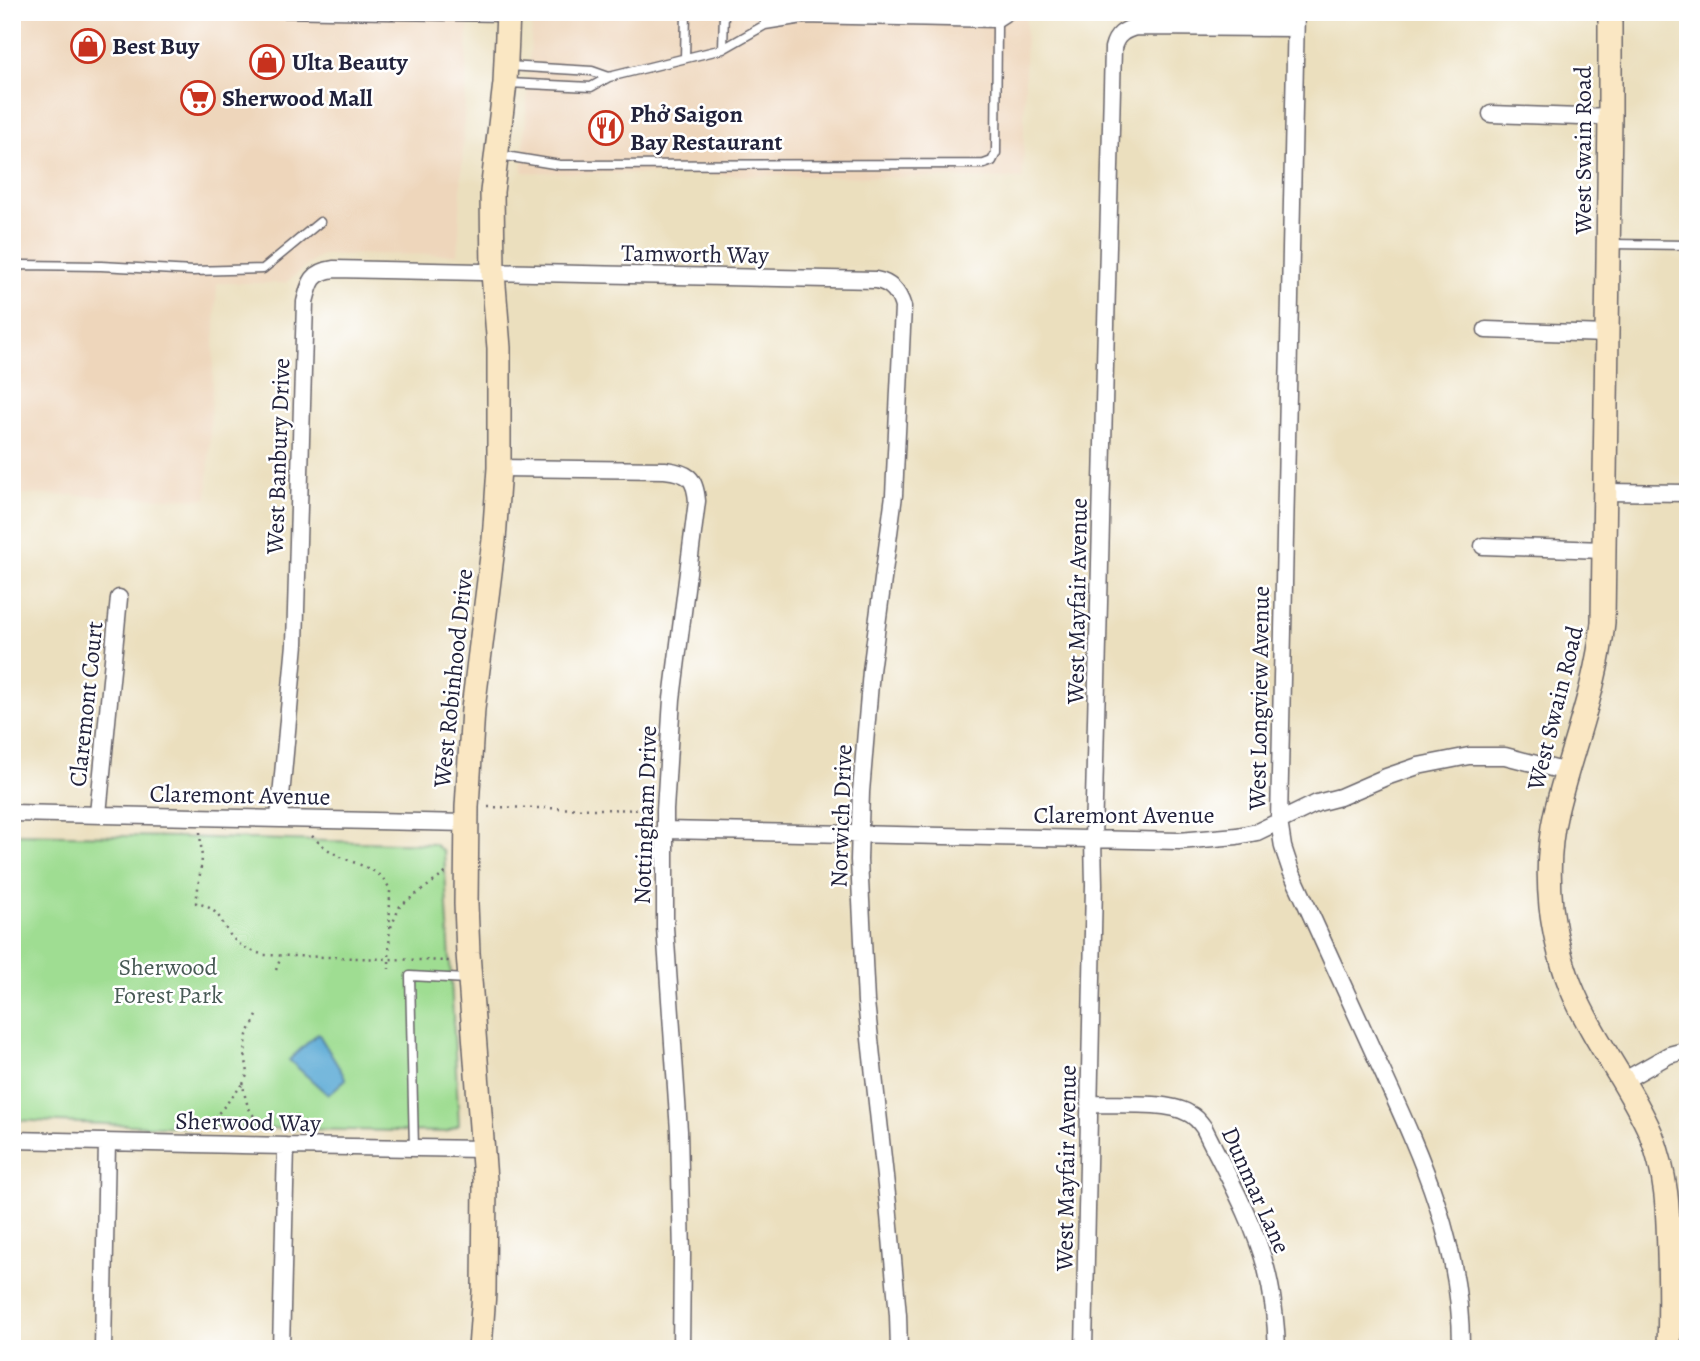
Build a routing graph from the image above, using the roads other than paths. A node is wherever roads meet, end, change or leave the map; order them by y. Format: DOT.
graph roads {
  1 [pos="221,12"];
  2 [pos="686,12"];
  3 [pos="724,12"];
  4 [pos="765,12"];
  5 [pos="1014,12"];
  6 [pos="1610,12"];
  7 [pos="372,13"];
  8 [pos="508,15"];
  9 [pos="803,16"];
  10 [pos="846,16"];
  11 [pos="885,17"];
  12 [pos="928,17"];
  13 [pos="1296,20"];
  14 [pos="996,23"];
  15 [pos="765,25"];
  16 [pos="723,49"];
  17 [pos="685,58"];
  18 [pos="505,74"];
  19 [pos="609,76"];
  20 [pos="1491,114"];
  21 [pos="1610,116"];
  22 [pos="496,155"];
  23 [pos="320,222"];
  24 [pos="1608,244"];
  25 [pos="1688,245"];
  26 [pos="492,273"];
  27 [pos="12,275"];
  28 [pos="894,288"];
  29 [pos="1486,330"];
  30 [pos="1607,334"];
  31 [pos="499,468"];
  32 [pos="1605,492"];
  33 [pos="1688,493"];
  34 [pos="1483,546"];
  35 [pos="1604,550"];
  36 [pos="119,598"];
  37 [pos="1567,772"];
  38 [pos="12,813"];
  39 [pos="98,814"];
  40 [pos="467,815"];
  41 [pos="279,818"];
  42 [pos="1279,821"];
  43 [pos="664,830"];
  44 [pos="860,834"];
  45 [pos="1093,840"];
  46 [pos="462,970"];
  47 [pos="1688,1049"];
  48 [pos="1623,1081"];
  49 [pos="1090,1104"];
  50 [pos="12,1140"];
  51 [pos="107,1142"];
  52 [pos="286,1146"];
  53 [pos="414,1148"];
  54 [pos="483,1149"];
  55 [pos="1678,1231"];
  56 [pos="103,1349"];
  57 [pos="281,1349"];
  58 [pos="480,1349"];
  59 [pos="681,1349"];
  60 [pos="900,1349"];
  61 [pos="1084,1349"];
  62 [pos="1277,1349"];
  63 [pos="1461,1349"];
  64 [pos="1669,1349"];
  1 -- 7 [label="lane"];
  2 -- 17 [label="lane"];
  3 -- 16 [label="lane"];
  4 -- 15 [label="lane"];
  5 -- 14 [label="lane"];
  6 -- 21 [label="main road, West Swain Road"];
  7 -- 8 [label="lane"];
  8 -- 18 [label="main road, West Robinhood Drive"];
  9 -- 10 [label="lane"];
  9 -- 15 [label="lane"];
  10 -- 11 [label="lane"];
  11 -- 12 [label="lane"];
  12 -- 14 [label="lane"];
  13 -- 42 [label="street, West Longview Avenue"];
  13 -- 45 [label="street, West Mayfair Avenue"];
  14 -- 22 [label="lane"];
  15 -- 16 [label="lane"];
  16 -- 17 [label="lane"];
  17 -- 19 [label="lane"];
  18 -- 19 [label="lane"];
  18 -- 19 [label="lane"];
  18 -- 22 [label="main road, West Robinhood Drive"];
  20 -- 21 [label="street"];
  21 -- 24 [label="main road, West Swain Road"];
  22 -- 26 [label="main road, West Robinhood Drive"];
  23 -- 27 [label="lane"];
  24 -- 25 [label="lane"];
  24 -- 30 [label="main road, West Swain Road"];
  26 -- 28 [label="street, Tamworth Way"];
  26 -- 31 [label="main road, West Robinhood Drive"];
  26 -- 41 [label="street, West Banbury Drive"];
  28 -- 44 [label="street, Norwich Drive"];
  29 -- 30 [label="street"];
  30 -- 32 [label="main road, West Swain Road"];
  31 -- 40 [label="main road, West Robinhood Drive"];
  31 -- 43 [label="street, Nottingham Drive"];
  32 -- 33 [label="street"];
  32 -- 35 [label="main road, West Swain Road"];
  34 -- 35 [label="street"];
  35 -- 37 [label="main road, West Swain Road"];
  36 -- 39 [label="street, Claremont Court"];
  37 -- 42 [label="street, Claremont Avenue"];
  37 -- 48 [label="main road, West Swain Road"];
  38 -- 39 [label="street, Claremont Avenue"];
  39 -- 41 [label="street, Claremont Avenue"];
  40 -- 41 [label="street, Claremont Avenue"];
  40 -- 46 [label="main road, West Robinhood Drive"];
  42 -- 45 [label="street, Claremont Avenue"];
  42 -- 63 [label="street, West Longview Avenue"];
  43 -- 44 [label="street, Claremont Avenue"];
  43 -- 59 [label="street, Nottingham Drive"];
  44 -- 45 [label="street, Claremont Avenue"];
  44 -- 60 [label="street, Norwich Drive"];
  45 -- 49 [label="street, West Mayfair Avenue"];
  46 -- 53 [label="lane"];
  46 -- 54 [label="main road, West Robinhood Drive"];
  47 -- 48 [label="street"];
  48 -- 55 [label="main road, West Swain Road"];
  49 -- 61 [label="street, West Mayfair Avenue"];
  49 -- 62 [label="street, Dunmar Lane"];
  50 -- 51 [label="street, Sherwood Way"];
  51 -- 52 [label="street, Sherwood Way"];
  51 -- 56 [label="street"];
  52 -- 53 [label="street, Sherwood Way"];
  52 -- 57 [label="street"];
  53 -- 54 [label="street, Sherwood Way"];
  54 -- 58 [label="main road, West Robinhood Drive"];
  55 -- 64 [label="main road, West Swain Road"];
}
